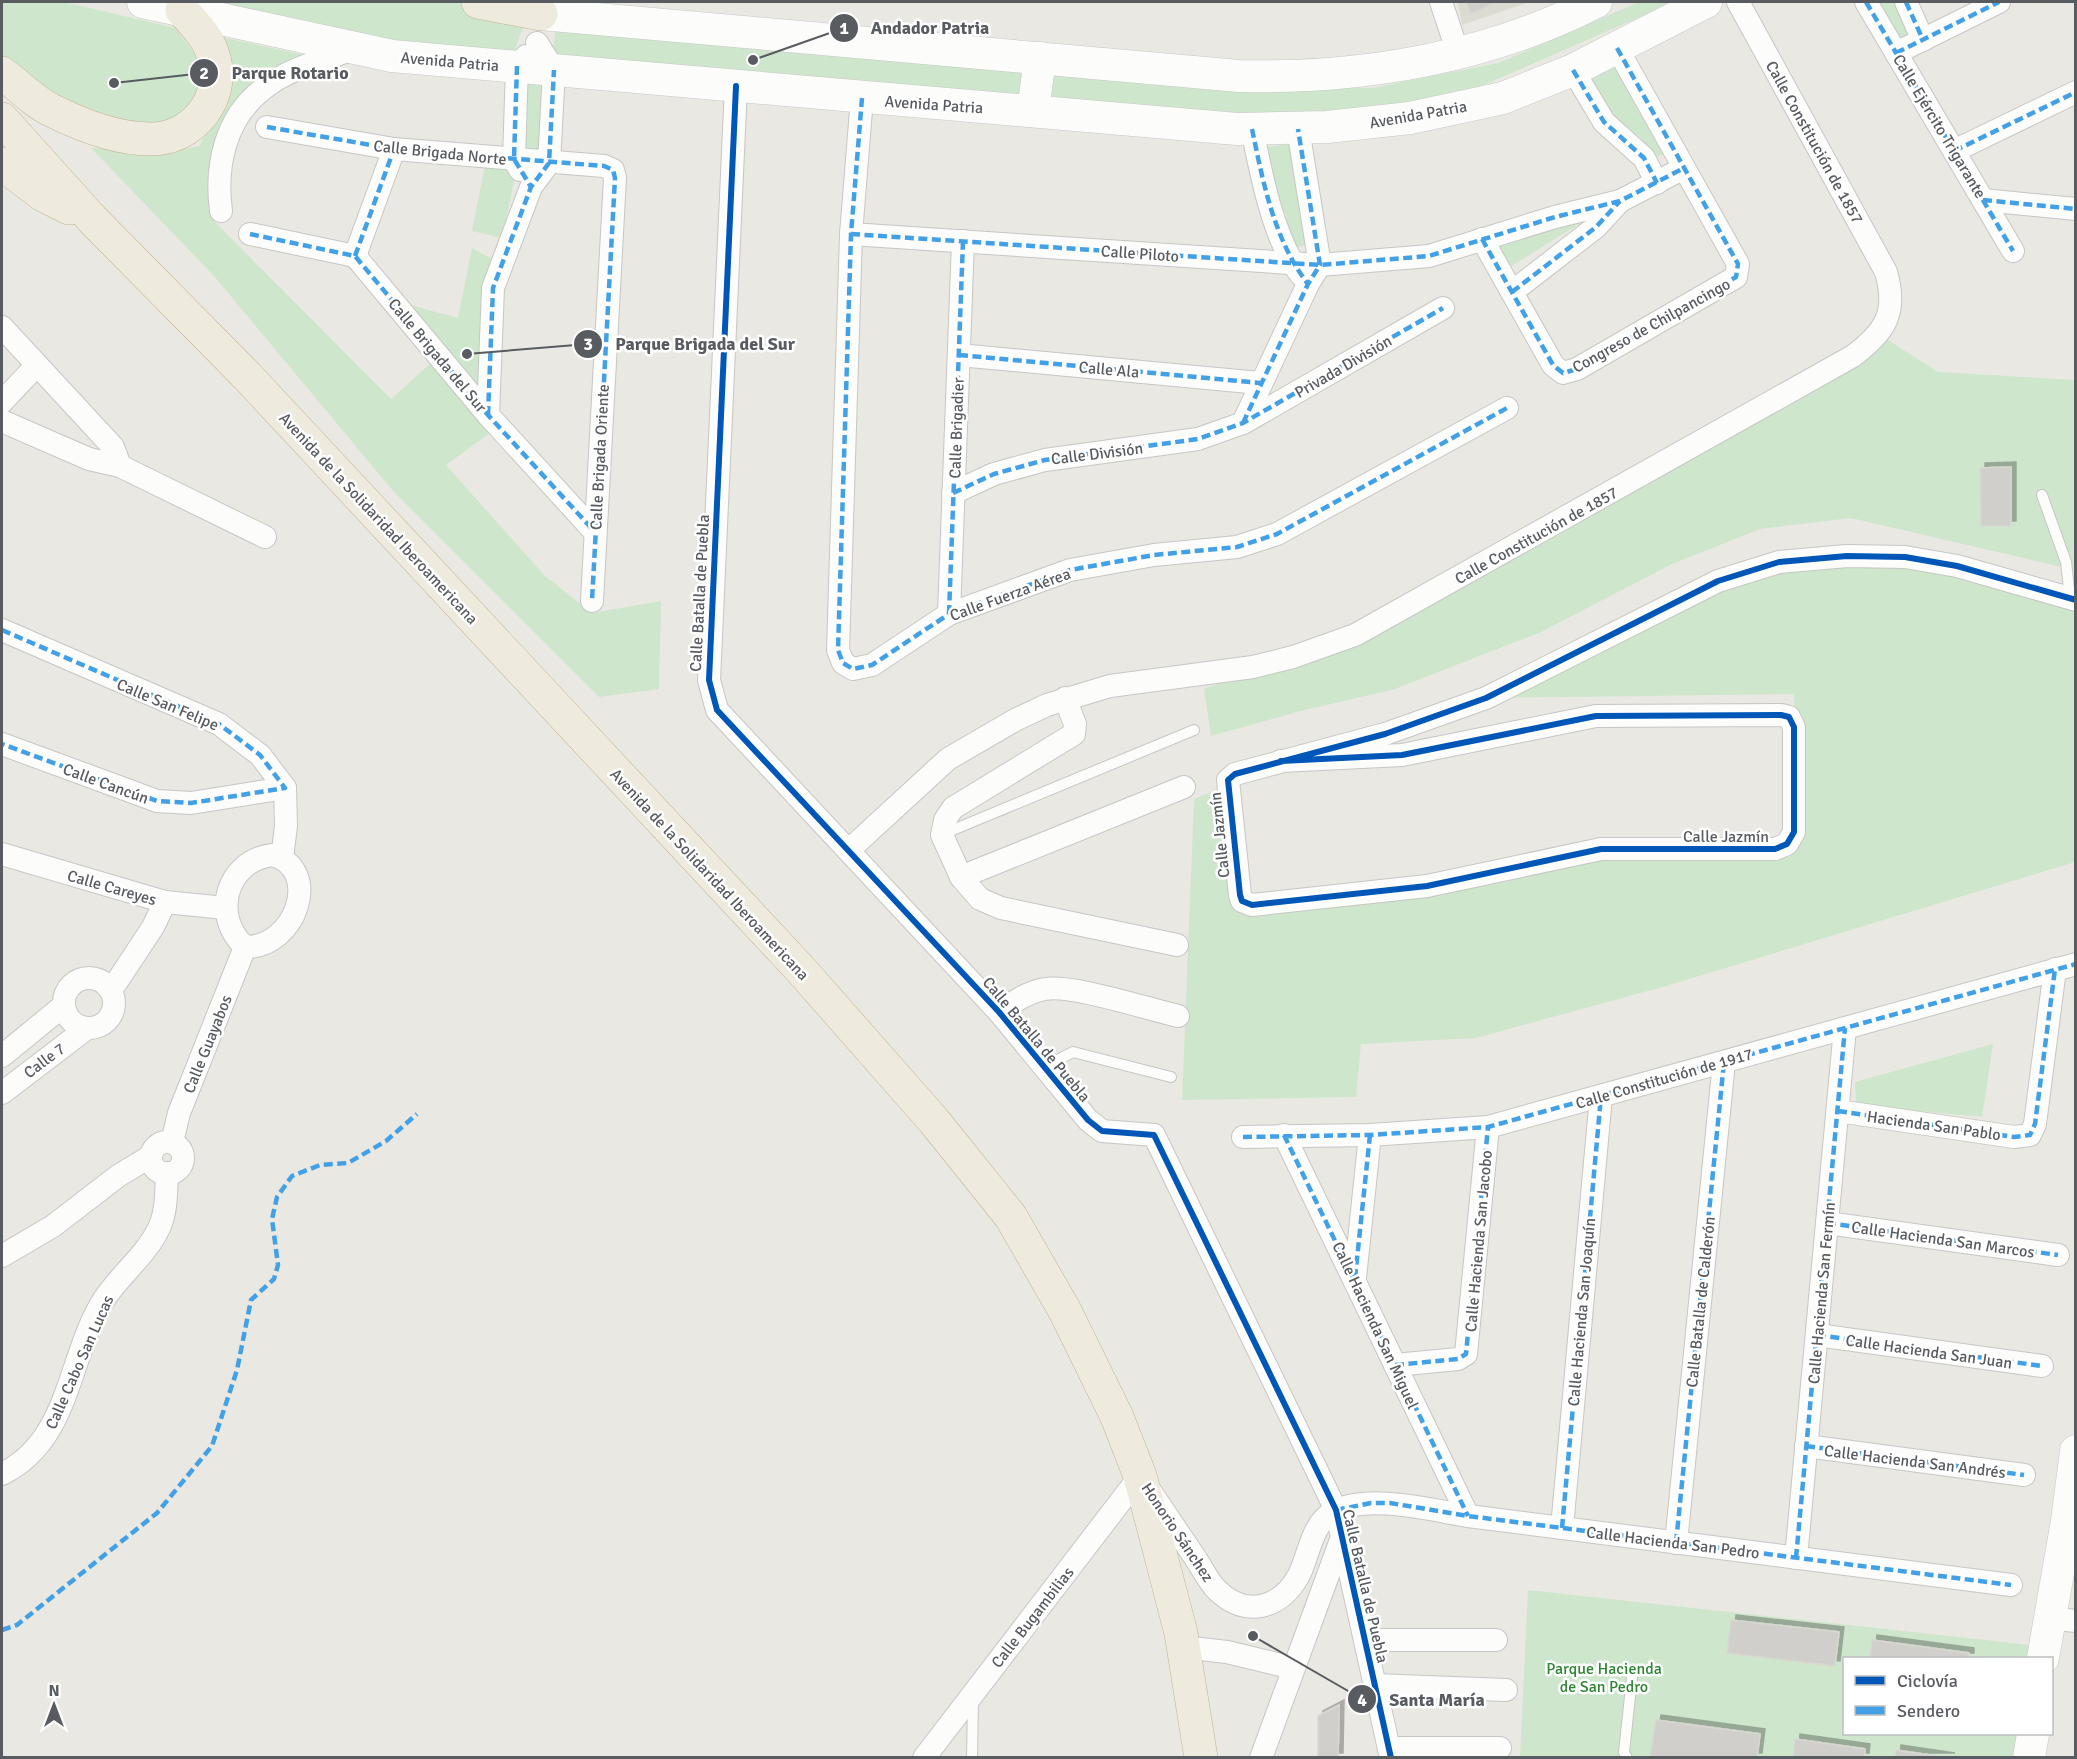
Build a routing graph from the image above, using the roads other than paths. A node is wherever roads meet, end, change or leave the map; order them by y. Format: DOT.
graph roads {
  1 [pos="143,2"];
  2 [pos="477,2"];
  3 [pos="1441,2"];
  4 [pos="1596,2"];
  5 [pos="1706,2"];
  6 [pos="1738,2"];
  7 [pos="1866,2"];
  8 [pos="1906,2"];
  9 [pos="2000,2"];
  10 [pos="182,10"];
  11 [pos="536,15"];
  12 [pos="1923,40"];
  13 [pos="357,48"];
  14 [pos="1617,48"];
  15 [pos="1458,53"];
  16 [pos="1896,53"];
  17 [pos="1040,58"];
  18 [pos="517,66"];
  19 [pos="554,70"];
  20 [pos="1573,70"];
  21 [pos="2,73"];
  22 [pos="736,86"];
  23 [pos="2076,92"];
  24 [pos="862,98"];
  25 [pos="1034,111"];
  26 [pos="2,119"];
  27 [pos="267,127"];
  28 [pos="1252,129"];
  29 [pos="1298,129"];
  30 [pos="394,149"];
  31 [pos="1954,151"];
  32 [pos="514,159"];
  33 [pos="549,163"];
  34 [pos="2,164"];
  35 [pos="1684,168"];
  36 [pos="613,170"];
  37 [pos="1657,183"];
  38 [pos="531,187"];
  39 [pos="1983,200"];
  40 [pos="1620,201"];
  41 [pos="2076,209"];
  42 [pos="221,211"];
  43 [pos="92,219"];
  44 [pos="250,234"];
  45 [pos="851,234"];
  46 [pos="1482,239"];
  47 [pos="963,241"];
  48 [pos="2013,251"];
  49 [pos="355,256"];
  50 [pos="1292,264"];
  51 [pos="1314,274"];
  52 [pos="1512,292"];
  53 [pos="1443,309"];
  54 [pos="2,327"];
  55 [pos="958,355"];
  56 [pos="37,365"];
  57 [pos="1260,383"];
  58 [pos="2,402"];
  59 [pos="1507,408"];
  60 [pos="488,415"];
  61 [pos="2,422"];
  62 [pos="1243,423"];
  63 [pos="120,466"];
  64 [pos="953,493"];
  65 [pos="2042,495"];
  66 [pos="594,531"];
  67 [pos="266,537"];
  68 [pos="2073,600"];
  69 [pos="592,601"];
  70 [pos="949,614"];
  71 [pos="2,630"];
  72 [pos="1065,698"];
  73 [pos="1194,730"];
  74 [pos="2,744"];
  75 [pos="1281,761"];
  76 [pos="1184,787"];
  77 [pos="285,788"];
  78 [pos="942,835"];
  79 [pos="849,850"];
  80 [pos="2,854"];
  81 [pos="282,858"];
  82 [pos="961,877"];
  83 [pos="165,902"];
  84 [pos="225,908"];
  85 [pos="1177,945"];
  86 [pos="245,946"];
  87 [pos="2066,966"];
  88 [pos="107,986"];
  89 [pos="63,1006"];
  90 [pos="999,1012"];
  91 [pos="1178,1016"];
  92 [pos="1845,1028"];
  93 [pos="86,1029"];
  94 [pos="2,1056"];
  95 [pos="1724,1062"];
  96 [pos="1044,1067"];
  97 [pos="1171,1077"];
  98 [pos="2,1093"];
  99 [pos="1601,1096"];
  100 [pos="1838,1111"];
  101 [pos="1488,1127"];
  102 [pos="1284,1135"];
  103 [pos="1370,1135"];
  104 [pos="1243,1137"];
  105 [pos="172,1142"];
  106 [pos="151,1156"];
  107 [pos="167,1173"];
  108 [pos="1827,1223"];
  109 [pos="2058,1255"];
  110 [pos="2,1256"];
  111 [pos="1355,1278"];
  112 [pos="1817,1335"];
  113 [pos="1395,1365"];
  114 [pos="2042,1366"];
  115 [pos="1806,1446"];
  116 [pos="2076,1450"];
  117 [pos="2,1474"];
  118 [pos="2024,1475"];
  119 [pos="1140,1476"];
  120 [pos="1336,1510"];
  121 [pos="1468,1516"];
  122 [pos="2071,1522"];
  123 [pos="1562,1528"];
  124 [pos="1342,1537"];
  125 [pos="1676,1543"];
  126 [pos="1796,1558"];
  127 [pos="2011,1586"];
  128 [pos="2062,1620"];
  129 [pos="1365,1640"];
  130 [pos="1496,1640"];
  131 [pos="1183,1647"];
  132 [pos="2044,1657"];
  133 [pos="1293,1668"];
  134 [pos="1632,1678"];
  135 [pos="1375,1685"];
  136 [pos="1506,1690"];
  137 [pos="973,1693"];
  138 [pos="2033,1735"];
  139 [pos="1500,1748"];
  140 [pos="1390,1753"];
  141 [pos="924,1758"];
  142 [pos="972,1758"];
  143 [pos="1201,1758"];
  144 [pos="1261,1758"];
  145 [pos="1627,1758"];
  146 [pos="2029,1758"];
  1 -- 10 [label="street, Avenida Patria"];
  2 -- 11 [label="highway"];
  3 -- 15 [label="street"];
  4 -- 15 [label="street"];
  5 -- 14 [label="street, Avenida Patria"];
  6 -- 72 [label="street, Calle Constitución de 1857"];
  7 -- 16 [label="street, Calle Ejército Trigarante"];
  8 -- 12 [label="street, Calle Ejército Trigarante"];
  9 -- 12 [label="street"];
  10 -- 13 [label="street, Avenida Patria"];
  10 -- 21 [label="highway"];
  11 -- 17 [label="street"];
  11 -- 18 [label="street"];
  11 -- 19 [label="street"];
  12 -- 16 [label="street"];
  13 -- 18 [label="street, Avenida Patria"];
  13 -- 42 [label="street"];
  14 -- 20 [label="street, Avenida Patria"];
  14 -- 35 [label="street"];
  15 -- 17 [label="street"];
  16 -- 31 [label="street, Calle Ejército Trigarante"];
  17 -- 25 [label="street"];
  18 -- 19 [label="street, Avenida Patria"];
  18 -- 32 [label="street"];
  19 -- 22 [label="street, Avenida Patria"];
  19 -- 33 [label="street"];
  20 -- 29 [label="street, Avenida Patria"];
  20 -- 37 [label="street"];
  22 -- 24 [label="street, Avenida Patria"];
  22 -- 79 [label="street, Calle Batalla de Puebla"];
  23 -- 31 [label="street"];
  24 -- 25 [label="street, Avenida Patria"];
  24 -- 45 [label="street, Calle Fuerza Aérea"];
  25 -- 28 [label="street, Avenida Patria"];
  26 -- 43 [label="highway, Avenida de la Solidaridad Iberoamericana"];
  27 -- 30 [label="street, Calle Brigada Norte"];
  28 -- 29 [label="street, Avenida Patria"];
  28 -- 50 [label="street"];
  29 -- 51 [label="street"];
  30 -- 32 [label="street, Calle Brigada Norte"];
  30 -- 49 [label="street"];
  31 -- 39 [label="street, Calle Ejército Trigarante"];
  32 -- 33 [label="street, Calle Brigada Norte"];
  32 -- 38 [label="street"];
  33 -- 36 [label="street, Calle Brigada Norte"];
  33 -- 38 [label="street"];
  34 -- 43 [label="highway"];
  35 -- 37 [label="street"];
  35 -- 52 [label="street, Congreso de Chilpancingo"];
  36 -- 66 [label="street, Calle Brigada Oriente"];
  37 -- 40 [label="street"];
  38 -- 60 [label="street"];
  39 -- 41 [label="street"];
  39 -- 48 [label="street, Calle Ejército Trigarante"];
  40 -- 46 [label="street, Calle Piloto"];
  40 -- 52 [label="street"];
  43 -- 119 [label="highway, Avenida de la Solidaridad Iberoamericana"];
  44 -- 49 [label="street"];
  45 -- 47 [label="street, Calle Piloto"];
  45 -- 70 [label="street, Calle Fuerza Aérea"];
  46 -- 51 [label="street, Calle Piloto"];
  46 -- 52 [label="street, Congreso de Chilpancingo"];
  47 -- 50 [label="street, Calle Piloto"];
  47 -- 55 [label="street, Calle Brigadier"];
  49 -- 60 [label="street, Calle Brigada del Sur"];
  50 -- 51 [label="street, Calle Piloto"];
  51 -- 57 [label="street"];
  53 -- 62 [label="street, Privada División"];
  54 -- 56 [label="street"];
  55 -- 57 [label="street, Calle Ala"];
  55 -- 64 [label="street, Calle Brigadier"];
  56 -- 58 [label="street"];
  56 -- 63 [label="street"];
  57 -- 62 [label="street"];
  59 -- 70 [label="street, Calle Fuerza Aérea"];
  60 -- 66 [label="street, Calle Brigada del Sur"];
  61 -- 63 [label="street"];
  62 -- 64 [label="street, Calle División"];
  63 -- 67 [label="street"];
  64 -- 70 [label="street, Calle Brigadier"];
  65 -- 68 [label="lane"];
  66 -- 69 [label="street, Calle Brigada Oriente"];
  68 -- 75 [label="street, Calle Jazmín"];
  71 -- 77 [label="street, Calle San Felipe"];
  72 -- 78 [label="street"];
  72 -- 79 [label="street, Calle Constitución de 1857"];
  73 -- 78 [label="lane"];
  74 -- 77 [label="street, Calle Cancún"];
  75 -- 75 [label="street, Calle Jazmín"];
  76 -- 82 [label="street"];
  77 -- 81 [label="street"];
  78 -- 82 [label="street"];
  79 -- 90 [label="street, Calle Batalla de Puebla"];
  80 -- 83 [label="street, Calle Careyes"];
  81 -- 84 [label="street"];
  81 -- 86 [label="street"];
  82 -- 85 [label="street"];
  83 -- 84 [label="street, Calle Careyes"];
  83 -- 88 [label="street"];
  84 -- 86 [label="street"];
  86 -- 105 [label="street, Calle Guayabos"];
  87 -- 92 [label="street, Calle Constitución de 1917"];
  87 -- 100 [label="street, Hacienda San Pablo"];
  88 -- 89 [label="street"];
  88 -- 93 [label="street"];
  89 -- 93 [label="street"];
  89 -- 94 [label="street, Calle 7"];
  90 -- 91 [label="street"];
  90 -- 96 [label="street, Calle Batalla de Puebla"];
  92 -- 95 [label="street, Calle Constitución de 1917"];
  92 -- 100 [label="street, Calle Hacienda San Fermín"];
  93 -- 98 [label="street, Calle 7"];
  95 -- 99 [label="street, Calle Constitución de 1917"];
  95 -- 125 [label="street, Calle Batalla de Calderón"];
  96 -- 97 [label="lane"];
  96 -- 120 [label="street, Calle Batalla de Puebla"];
  99 -- 101 [label="street, Calle Constitución de 1917"];
  99 -- 123 [label="street, Calle Hacienda San Joaquín"];
  100 -- 108 [label="street, Calle Hacienda San Fermín"];
  101 -- 103 [label="street, Calle Constitución de 1917"];
  101 -- 113 [label="street, Calle Hacienda San Jacobo"];
  102 -- 103 [label="street, Calle Constitución de 1917"];
  102 -- 104 [label="street, Calle Constitución de 1917"];
  102 -- 111 [label="street, Calle Hacienda San Miguel"];
  103 -- 111 [label="street"];
  105 -- 106 [label="street"];
  105 -- 107 [label="street"];
  106 -- 107 [label="street"];
  106 -- 110 [label="street"];
  107 -- 117 [label="street, Calle Cabo San Lucas"];
  108 -- 109 [label="street, Calle Hacienda San Marcos"];
  108 -- 112 [label="street, Calle Hacienda San Fermín"];
  111 -- 113 [label="street, Calle Hacienda San Miguel"];
  112 -- 114 [label="street, Calle Hacienda San Juan"];
  112 -- 115 [label="street, Calle Hacienda San Fermín"];
  113 -- 121 [label="street, Calle Hacienda San Miguel"];
  115 -- 118 [label="street, Calle Hacienda San Andrés"];
  115 -- 126 [label="street, Calle Hacienda San Fermín"];
  116 -- 122 [label="street"];
  119 -- 120 [label="street, Honorio Sánchez"];
  119 -- 131 [label="highway, Avenida de la Solidaridad Iberoamericana"];
  119 -- 137 [label="street, Calle Bugambilias"];
  120 -- 121 [label="street, Calle Hacienda San Pedro"];
  120 -- 124 [label="street, Calle Batalla de Puebla"];
  121 -- 123 [label="street, Calle Hacienda San Pedro"];
  122 -- 128 [label="street"];
  123 -- 125 [label="street, Calle Hacienda San Pedro"];
  124 -- 129 [label="street, Calle Batalla de Puebla"];
  124 -- 133 [label="street"];
  125 -- 126 [label="street, Calle Hacienda San Pedro"];
  126 -- 127 [label="street, Calle Hacienda San Pedro"];
  128 -- 132 [label="street"];
  129 -- 130 [label="street"];
  129 -- 135 [label="street, Calle Batalla de Puebla"];
  131 -- 133 [label="street"];
  131 -- 143 [label="highway, Avenida de la Solidaridad Iberoamericana"];
  133 -- 144 [label="street"];
  134 -- 145 [label="lane"];
  135 -- 136 [label="street"];
  135 -- 140 [label="street, Calle Batalla de Puebla"];
  137 -- 141 [label="street, Calle Bugambilias"];
  137 -- 142 [label="lane"];
  138 -- 146 [label="street"];
  139 -- 140 [label="street"];
}
